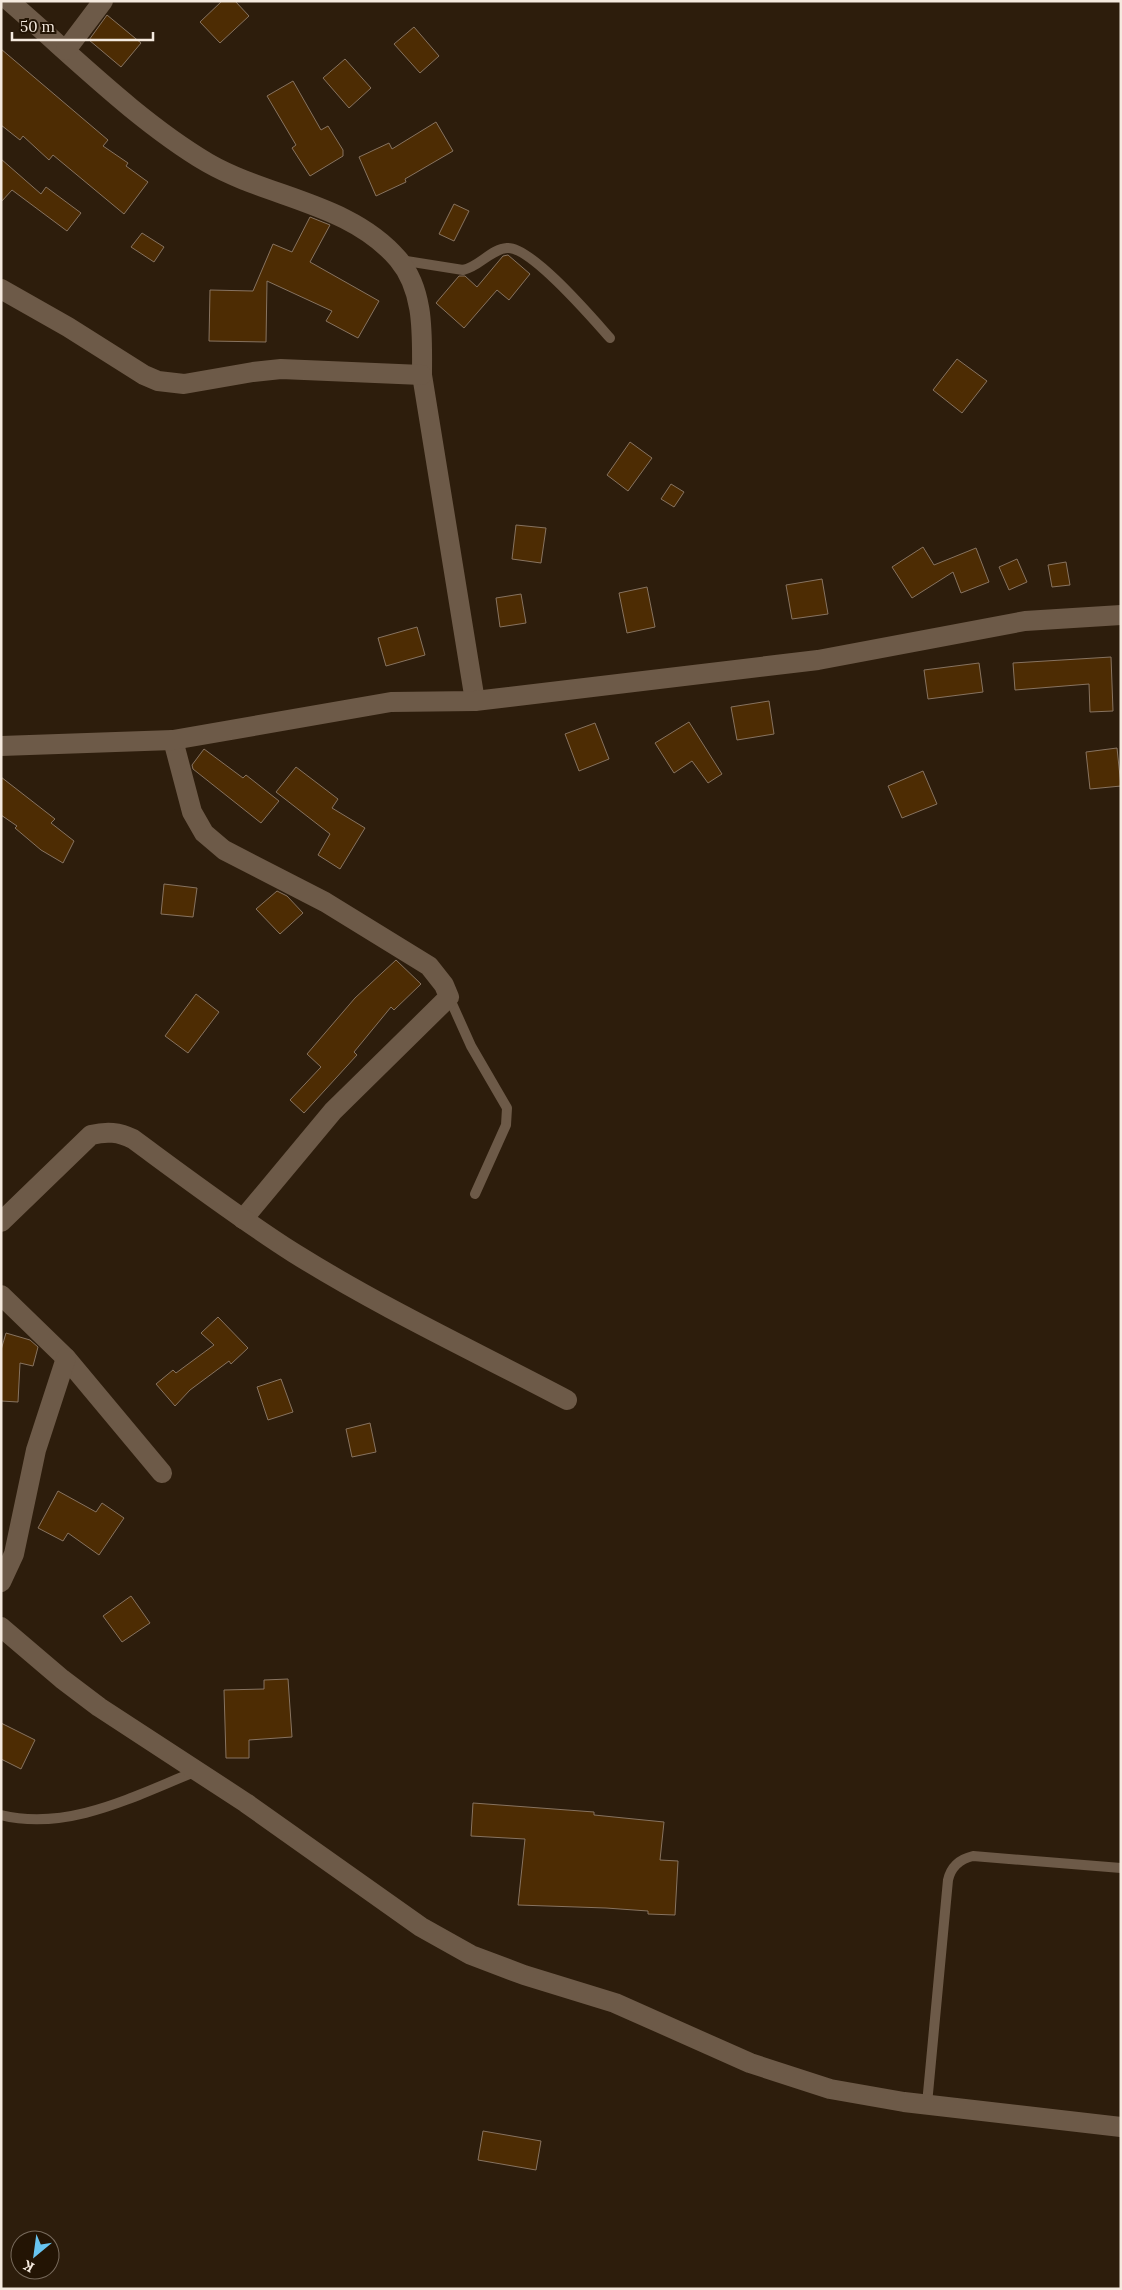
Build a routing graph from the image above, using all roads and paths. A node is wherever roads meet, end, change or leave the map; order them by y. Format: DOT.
graph roads {
  1 [pos="9,1"];
  2 [pos="103,1"];
  3 [pos="66,50"];
  4 [pos="399,260"];
  5 [pos="1,289"];
  6 [pos="610,338"];
  7 [pos="422,375"];
  8 [pos="1121,615"];
  9 [pos="475,701"];
  10 [pos="172,740"];
  11 [pos="1,746"];
  12 [pos="449,997"];
  13 [pos="475,1194"];
  14 [pos="243,1219"];
  15 [pos="1,1222"];
  16 [pos="1,1295"];
  17 [pos="66,1358"];
  18 [pos="567,1400"];
  19 [pos="162,1473"];
  20 [pos="1,1582"];
  21 [pos="1,1627"];
  22 [pos="197,1771"];
  23 [pos="1,1815"];
  24 [pos="1121,1868"];
  25 [pos="927,2104"];
  26 [pos="1121,2127"];
  1 -- 3 [label="street"];
  2 -- 3 [label="street"];
  3 -- 4 [label="street"];
  4 -- 6 [label="lane"];
  4 -- 7 [label="street"];
  5 -- 7 [label="street"];
  7 -- 9 [label="street"];
  8 -- 9 [label="street"];
  9 -- 10 [label="street"];
  10 -- 11 [label="street"];
  10 -- 12 [label="street"];
  12 -- 13 [label="lane"];
  12 -- 14 [label="street"];
  14 -- 15 [label="street"];
  14 -- 18 [label="street"];
  16 -- 17 [label="street"];
  17 -- 19 [label="street"];
  17 -- 20 [label="street"];
  21 -- 22 [label="street"];
  22 -- 23 [label="lane"];
  22 -- 25 [label="street"];
  24 -- 25 [label="lane"];
  25 -- 26 [label="street"];
}
